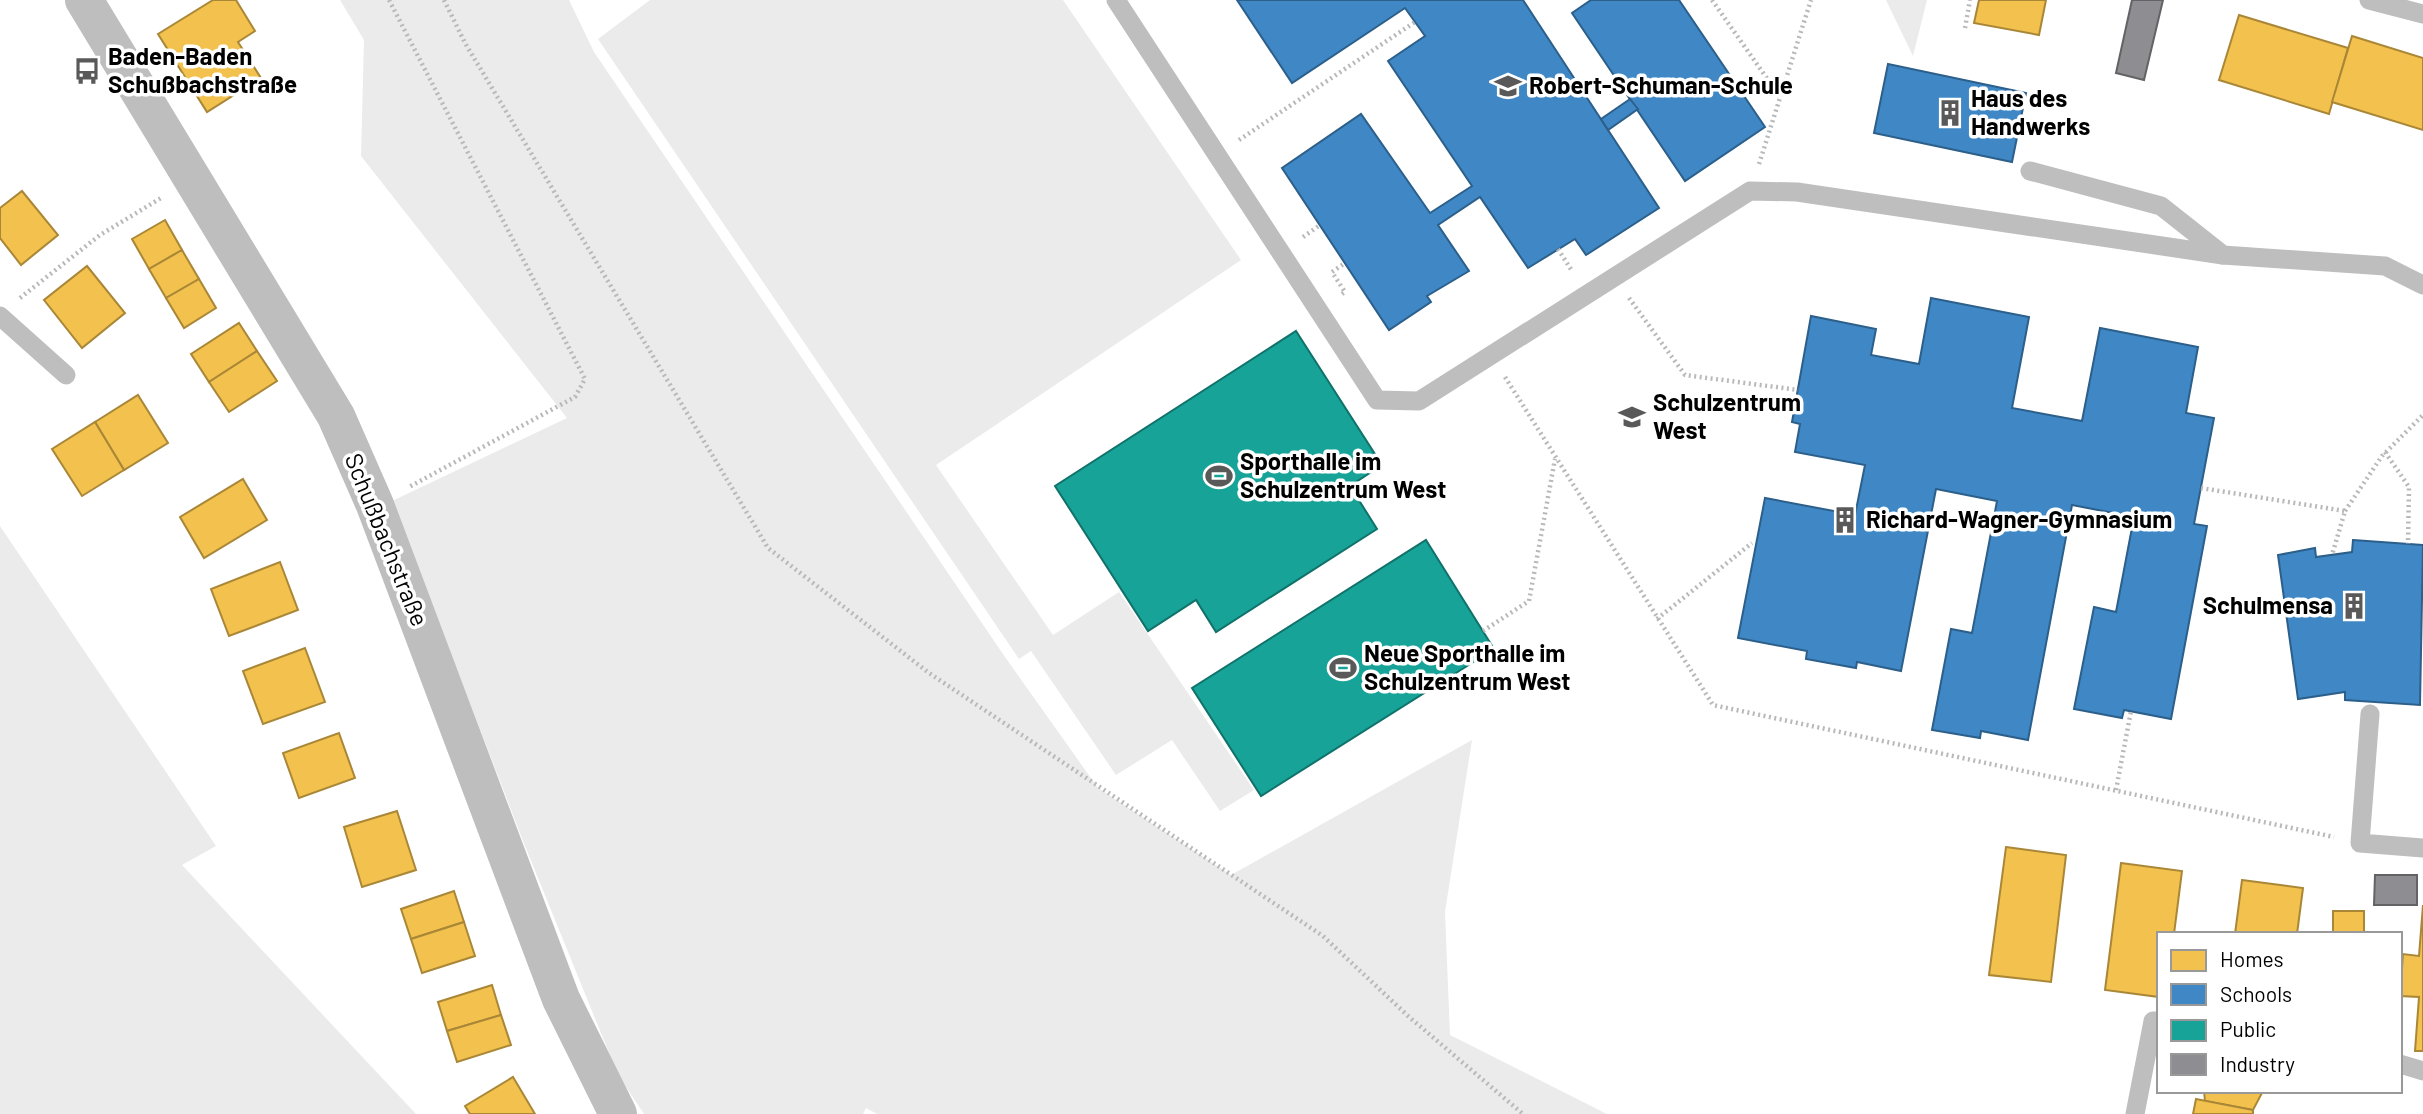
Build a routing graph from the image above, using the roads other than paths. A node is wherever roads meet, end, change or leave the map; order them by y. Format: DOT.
graph roads {
  1 [pos="84,0"];
  2 [pos="1116,0"];
  3 [pos="2368,0"];
  4 [pos="2423,14"];
  5 [pos="2030,171"];
  6 [pos="2223,255"];
  7 [pos="2423,285"];
  8 [pos="5,311"];
  9 [pos="66,375"];
  10 [pos="2370,714"];
  11 [pos="2423,848"];
  12 [pos="2157,1021"];
  13 [pos="2402,1065"];
  14 [pos="2423,1071"];
  15 [pos="618,1114"];
  16 [pos="2135,1114"];
  1 -- 15 [label="street, Schußbachstraße"];
  2 -- 6 [label="lane"];
  3 -- 4 [label="lane"];
  5 -- 6 [label="lane"];
  6 -- 7 [label="lane"];
  8 -- 9 [label="lane"];
  10 -- 11 [label="lane"];
  12 -- 16 [label="lane"];
  13 -- 14 [label="lane"];
}
